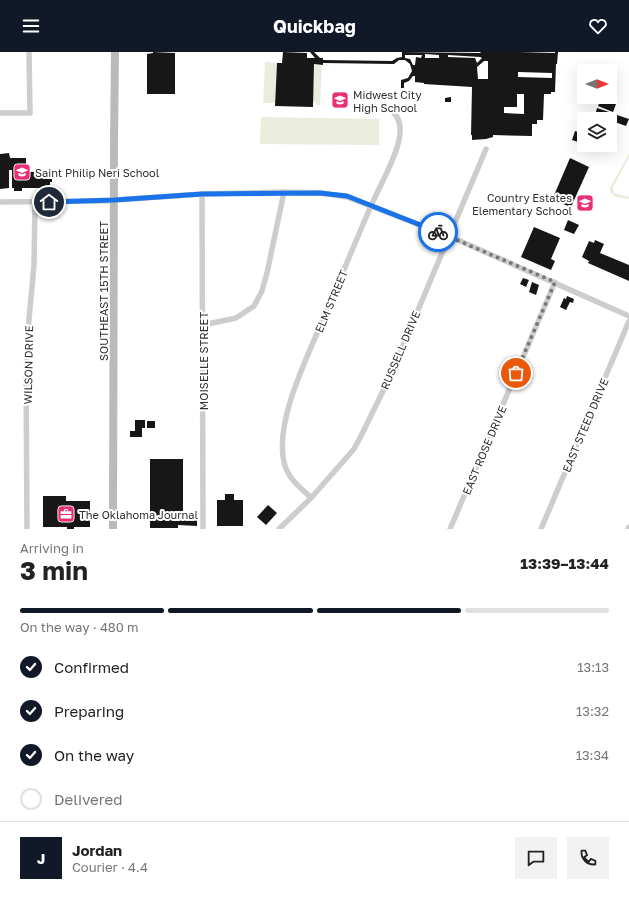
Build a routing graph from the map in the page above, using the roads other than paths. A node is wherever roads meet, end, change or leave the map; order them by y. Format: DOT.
graph roads {
  1 [pos="29,52"];
  2 [pos="115,52"];
  3 [pos="385,106"];
  4 [pos="0,113"];
  5 [pos="486,149"];
  6 [pos="284,192"];
  7 [pos="202,194"];
  8 [pos="114,200"];
  9 [pos="0,202"];
  10 [pos="35,202"];
  11 [pos="371,206"];
  12 [pos="449,236"];
  13 [pos="555,282"];
  14 [pos="629,316"];
  15 [pos="629,321"];
  16 [pos="203,325"];
  17 [pos="311,498"];
  18 [pos="27,529"];
  19 [pos="113,529"];
  20 [pos="203,529"];
  21 [pos="279,529"];
  22 [pos="450,529"];
  23 [pos="541,529"];
  1 -- 4 [label="street"];
  2 -- 8 [label="main road, SOUTHEAST 15TH STREET"];
  3 -- 11 [label="street, ELM STREET"];
  5 -- 12 [label="street, RUSSELL DRIVE"];
  6 -- 7 [label="street"];
  6 -- 11 [label="street"];
  6 -- 16 [label="street"];
  7 -- 8 [label="street"];
  7 -- 16 [label="street, MOISELLE STREET"];
  8 -- 10 [label="street"];
  8 -- 19 [label="main road, SOUTHEAST 15TH STREET"];
  9 -- 10 [label="street"];
  10 -- 18 [label="street, WILSON DRIVE"];
  11 -- 12 [label="street"];
  11 -- 17 [label="street, ELM STREET"];
  12 -- 13 [label="street"];
  12 -- 17 [label="street, RUSSELL DRIVE"];
  13 -- 14 [label="street"];
  13 -- 22 [label="street, EAST ROSE DRIVE"];
  15 -- 23 [label="street, EAST STEED DRIVE"];
  16 -- 20 [label="street, MOISELLE STREET"];
  17 -- 21 [label="street, RUSSELL DRIVE"];
}
